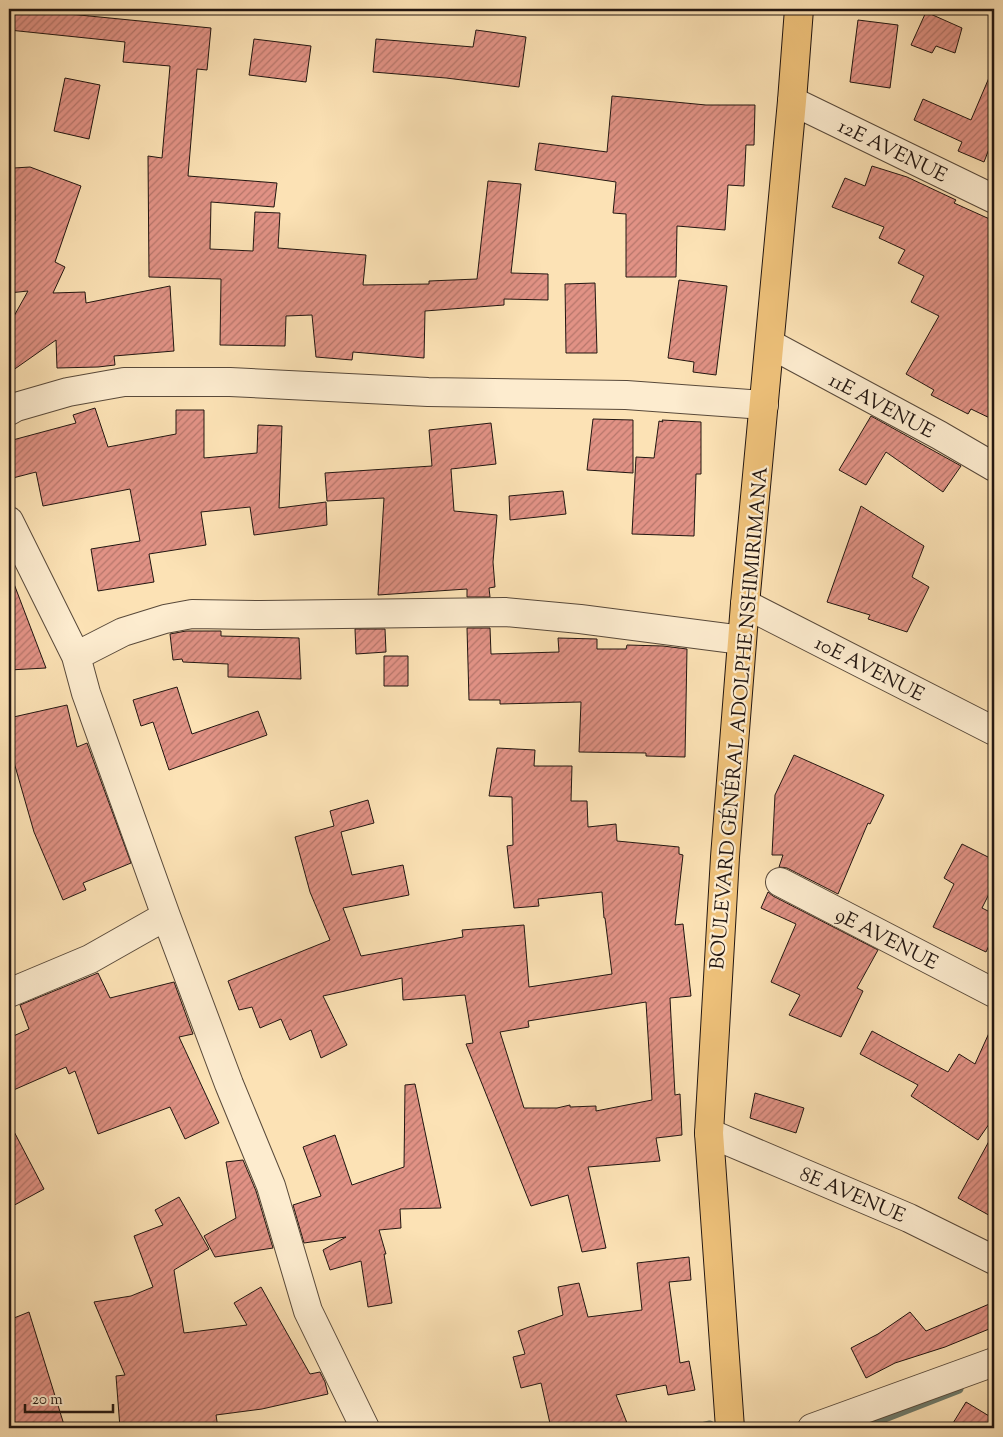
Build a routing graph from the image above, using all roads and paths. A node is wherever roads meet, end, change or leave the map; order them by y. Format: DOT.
graph roads {
  1 [pos="799,9"];
  2 [pos="792,101"];
  3 [pos="994,199"];
  4 [pos="770,344"];
  5 [pos="764,405"];
  6 [pos="9,410"];
  7 [pos="994,467"];
  8 [pos="9,521"];
  9 [pos="745,604"];
  10 [pos="742,640"];
  11 [pos="76,656"];
  12 [pos="994,732"];
  13 [pos="780,882"];
  14 [pos="166,916"];
  15 [pos="9,993"];
  16 [pos="994,993"];
  17 [pos="709,1133"];
  18 [pos="994,1260"];
  19 [pos="994,1362"];
  20 [pos="365,1428"];
  21 [pos="730,1428"];
  22 [pos="812,1428"];
  1 -- 2 [label="main road, BOULEVARD GÉNÉRAL ADOLPHE NSHIMIRIMANA"];
  2 -- 3 [label="street, 12E AVENUE"];
  2 -- 4 [label="main road, BOULEVARD GÉNÉRAL ADOLPHE NSHIMIRIMANA"];
  4 -- 5 [label="main road, BOULEVARD GÉNÉRAL ADOLPHE NSHIMIRIMANA"];
  4 -- 7 [label="street, 11E AVENUE"];
  5 -- 6 [label="street"];
  5 -- 9 [label="main road, BOULEVARD GÉNÉRAL ADOLPHE NSHIMIRIMANA"];
  8 -- 11 [label="street"];
  9 -- 10 [label="main road, BOULEVARD GÉNÉRAL ADOLPHE NSHIMIRIMANA"];
  9 -- 12 [label="street, 10E AVENUE"];
  10 -- 11 [label="street"];
  10 -- 17 [label="main road, BOULEVARD GÉNÉRAL ADOLPHE NSHIMIRIMANA"];
  11 -- 14 [label="street"];
  13 -- 16 [label="street, 9E AVENUE"];
  14 -- 15 [label="street"];
  14 -- 20 [label="street"];
  17 -- 18 [label="street, 8E AVENUE"];
  17 -- 21 [label="main road, BOULEVARD GÉNÉRAL ADOLPHE NSHIMIRIMANA"];
  19 -- 22 [label="street"];
}
